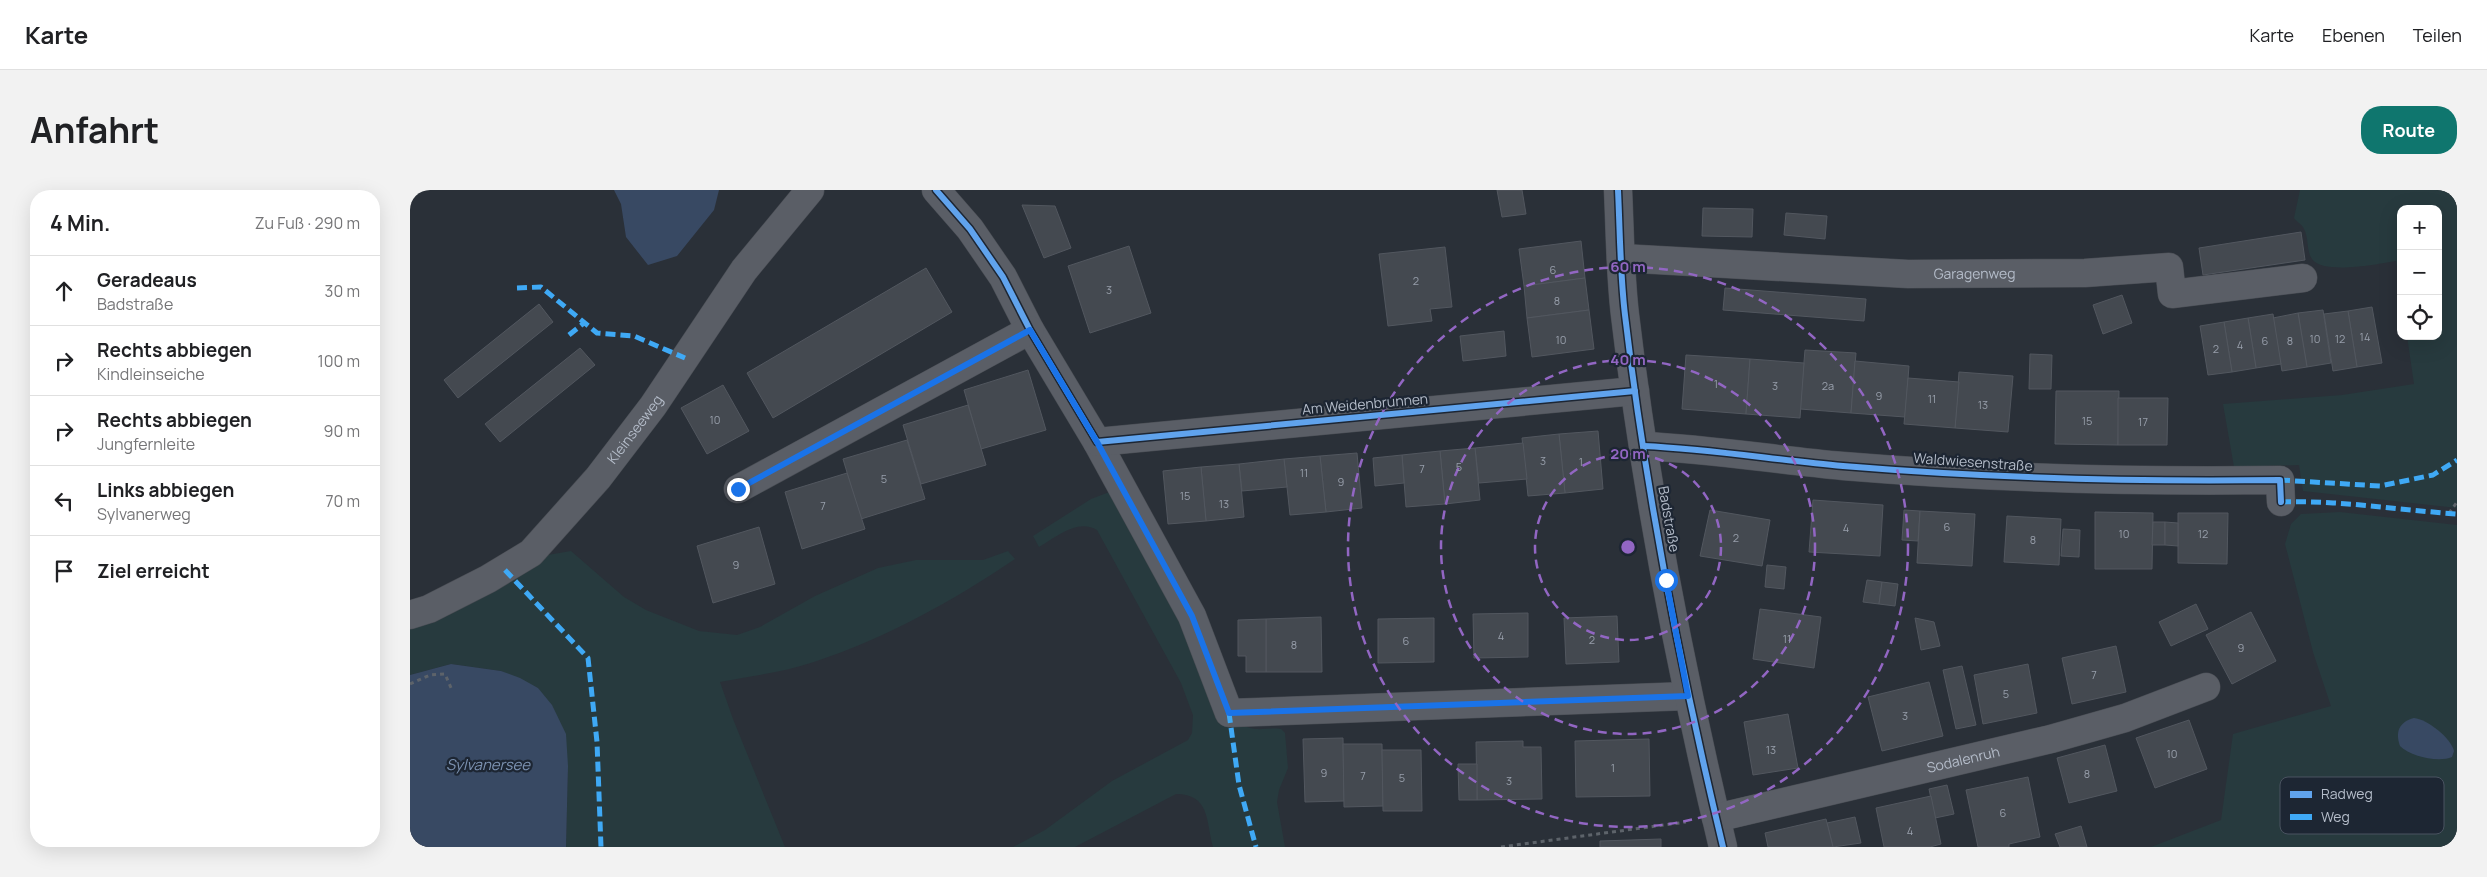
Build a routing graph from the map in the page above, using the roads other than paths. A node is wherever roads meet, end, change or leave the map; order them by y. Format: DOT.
graph roads {
  1 [pos="810,190"];
  2 [pos="936,190"];
  3 [pos="1618,190"];
  4 [pos="1621,258"];
  5 [pos="2303,278"];
  6 [pos="1030,330"];
  7 [pos="1635,391"];
  8 [pos="1097,442"];
  9 [pos="1644,446"];
  10 [pos="738,489"];
  11 [pos="2280,502"];
  12 [pos="410,615"];
  13 [pos="2206,687"];
  14 [pos="1688,696"];
  15 [pos="1716,818"];
  16 [pos="1723,847"];
  1 -- 12 [label="street, Kleinseeweg"];
  2 -- 6 [label="street"];
  3 -- 4 [label="street, Badstraße"];
  4 -- 5 [label="street, Garagenweg"];
  4 -- 7 [label="street, Badstraße"];
  6 -- 8 [label="street"];
  6 -- 10 [label="street"];
  7 -- 8 [label="street, Am Weidenbrunnen"];
  7 -- 9 [label="street, Badstraße"];
  8 -- 14 [label="street"];
  9 -- 11 [label="street, Waldwiesenstraße"];
  9 -- 14 [label="street, Badstraße"];
  13 -- 15 [label="street, Sodalenruh"];
  14 -- 15 [label="street, Badstraße"];
  15 -- 16 [label="street, Badstraße"];
}
